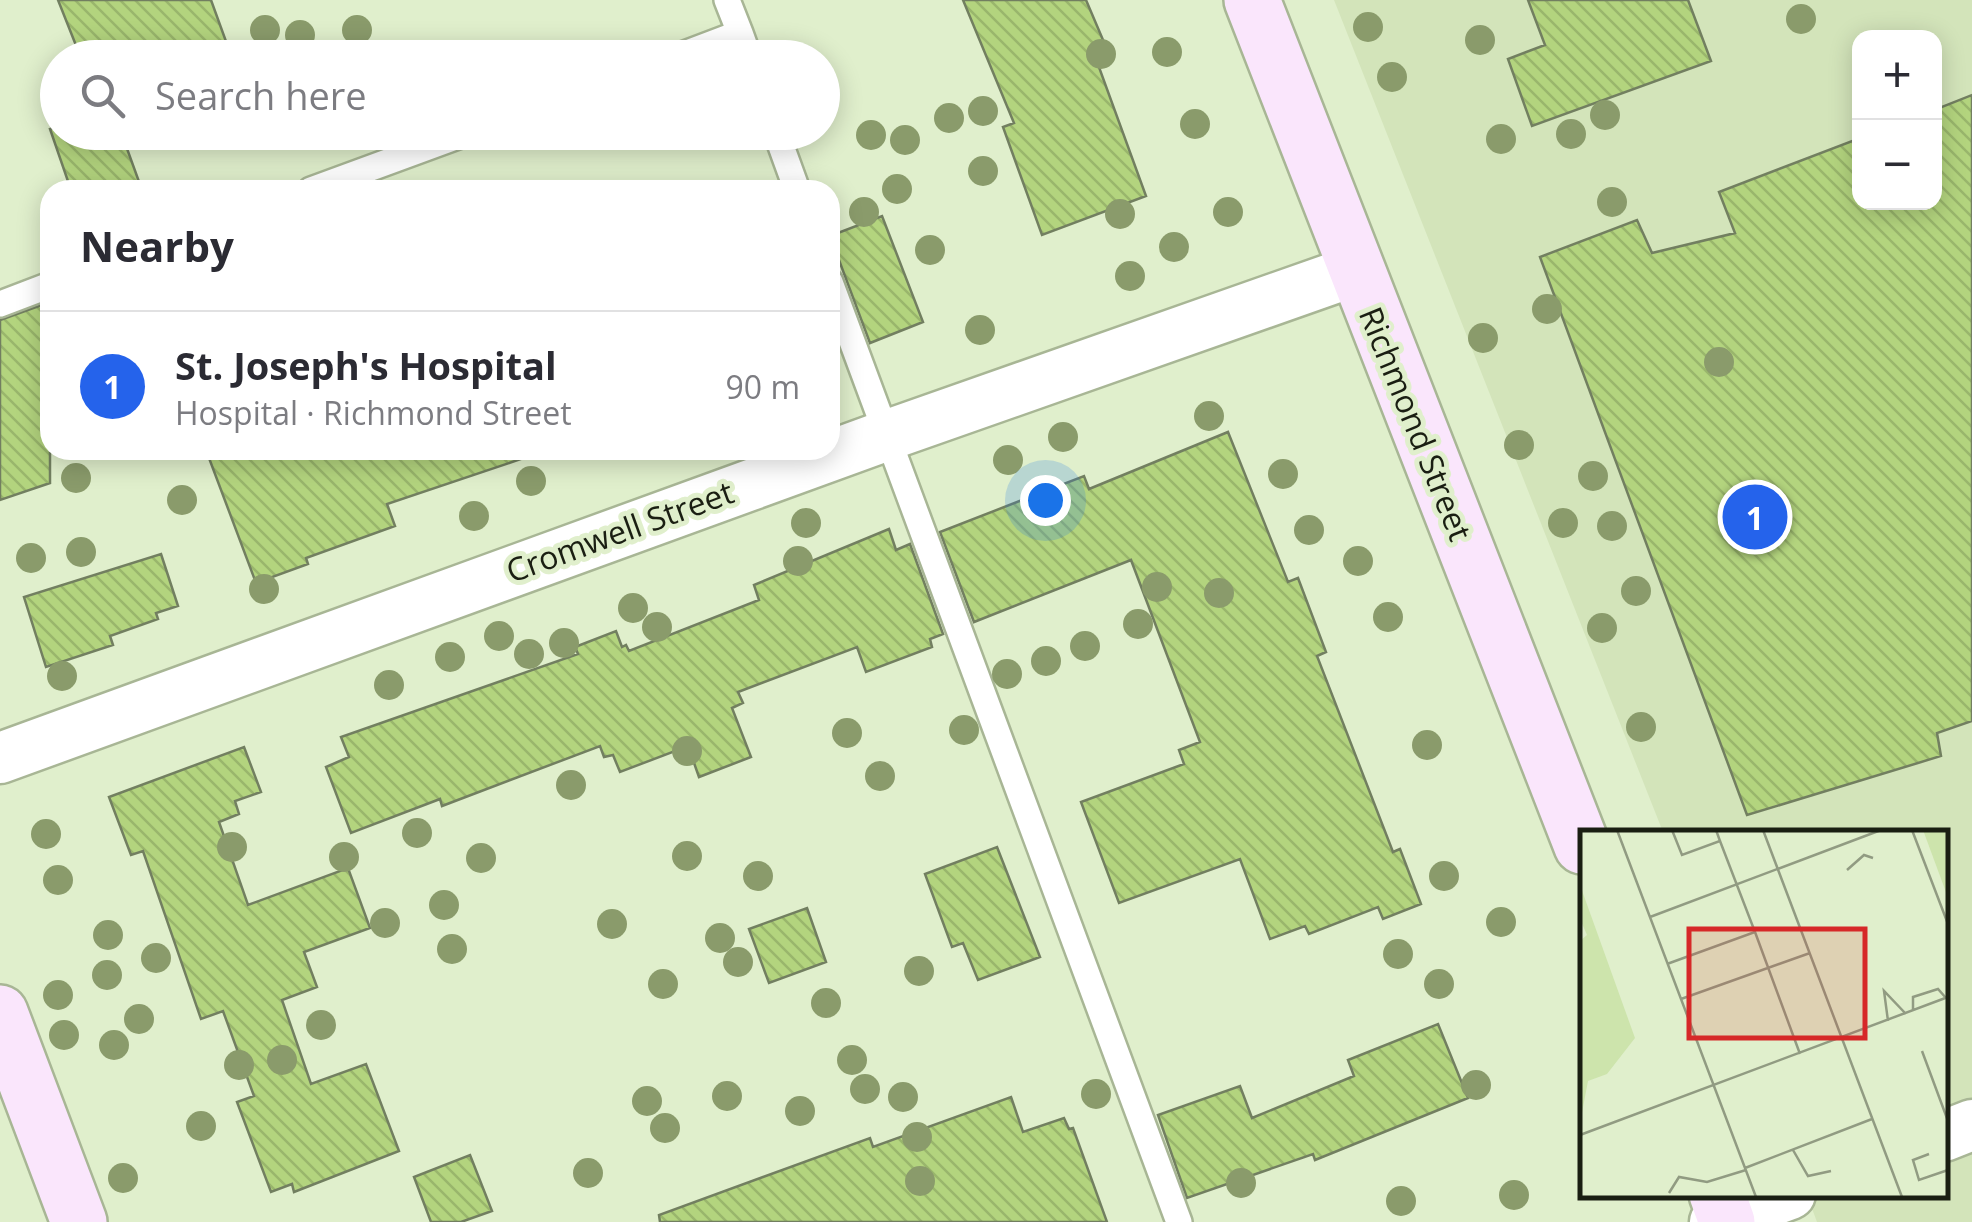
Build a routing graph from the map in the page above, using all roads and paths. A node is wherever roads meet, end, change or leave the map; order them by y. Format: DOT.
graph roads {
  1 [pos="727,0"];
  2 [pos="1252,0"];
  3 [pos="742,40"];
  4 [pos="420,150"];
  5 [pos="782,150"];
  6 [pos="338,180"];
  7 [pos="793,180"];
  8 [pos="1354,271"];
  9 [pos="40,290"];
  10 [pos="0,304"];
  11 [pos="840,310"];
  12 [pos="886,436"];
  13 [pos="840,453"];
  14 [pos="820,460"];
  15 [pos="0,758"];
  16 [pos="1580,841"];
  17 [pos="0,1012"];
  18 [pos="1972,1125"];
  19 [pos="1947,1135"];
  20 [pos="1780,1197"];
  21 [pos="1722,1214"];
  22 [pos="80,1222"];
  23 [pos="1178,1222"];
  1 -- 3 [label="lane"];
  2 -- 8 [label="main road, Richmond Street"];
  4 -- 6 [label="lane"];
  5 -- 7 [label="lane"];
  8 -- 12 [label="street, Cromwell Street"];
  8 -- 16 [label="main road, Richmond Street"];
  9 -- 10 [label="lane"];
  11 -- 12 [label="lane"];
  12 -- 13 [label="street, Cromwell Street"];
  12 -- 23 [label="lane"];
  14 -- 15 [label="street, Cromwell Street"];
  17 -- 22 [label="main road"];
  18 -- 19 [label="street"];
  20 -- 21 [label="street"];
}
